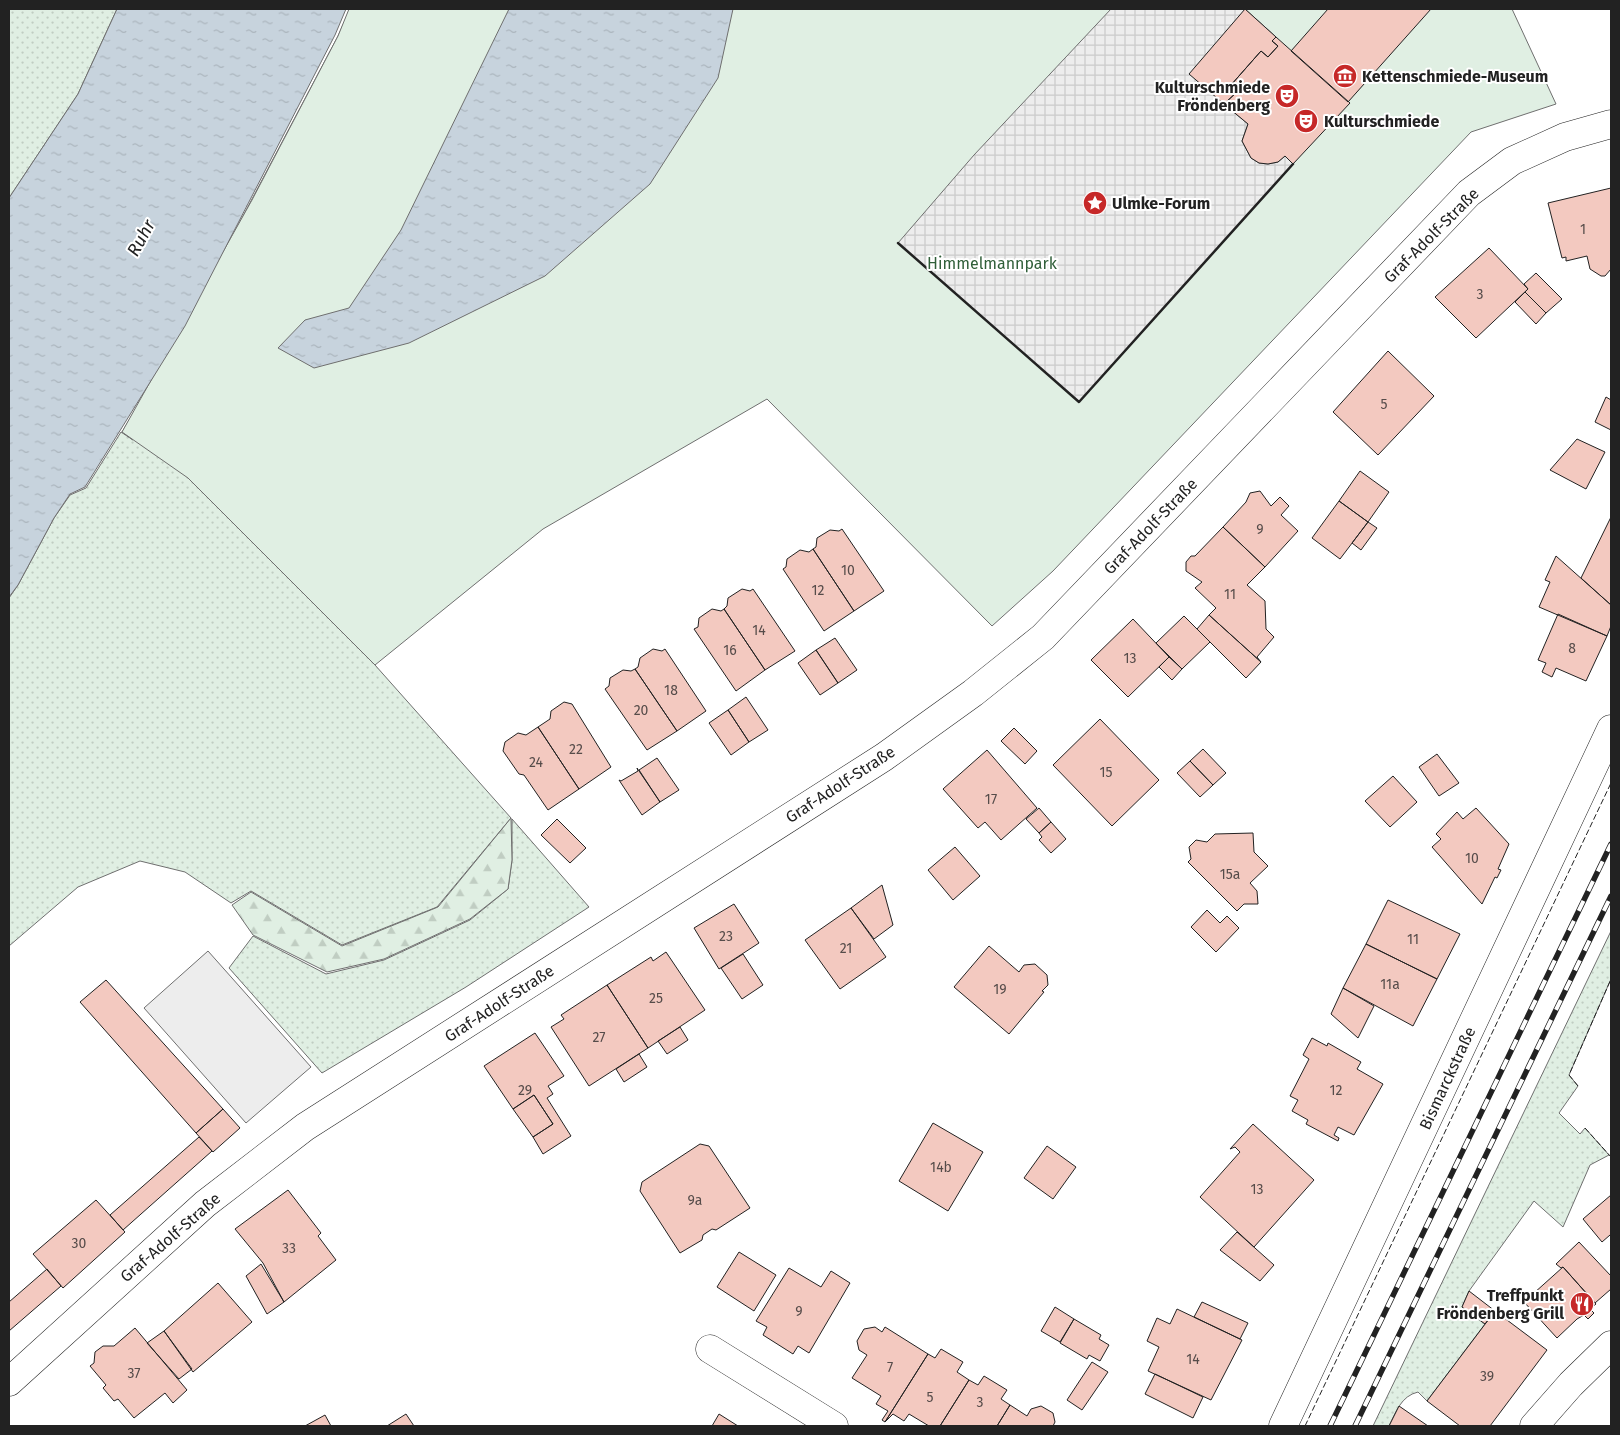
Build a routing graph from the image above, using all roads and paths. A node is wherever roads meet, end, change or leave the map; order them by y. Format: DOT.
graph roads {
  1 [pos="1611,124"];
  2 [pos="1611,729"];
  3 [pos="1611,1345"];
  4 [pos="710,1349"];
  5 [pos="9,1382"];
  6 [pos="834,1426"];
  7 [pos="1283,1426"];
  8 [pos="1534,1426"];
  1 -- 5 [label="street, Graf-Adolf-Straße"];
  2 -- 7 [label="street, Bismarckstraße"];
  3 -- 8 [label="street"];
  4 -- 6 [label="street"];
}
